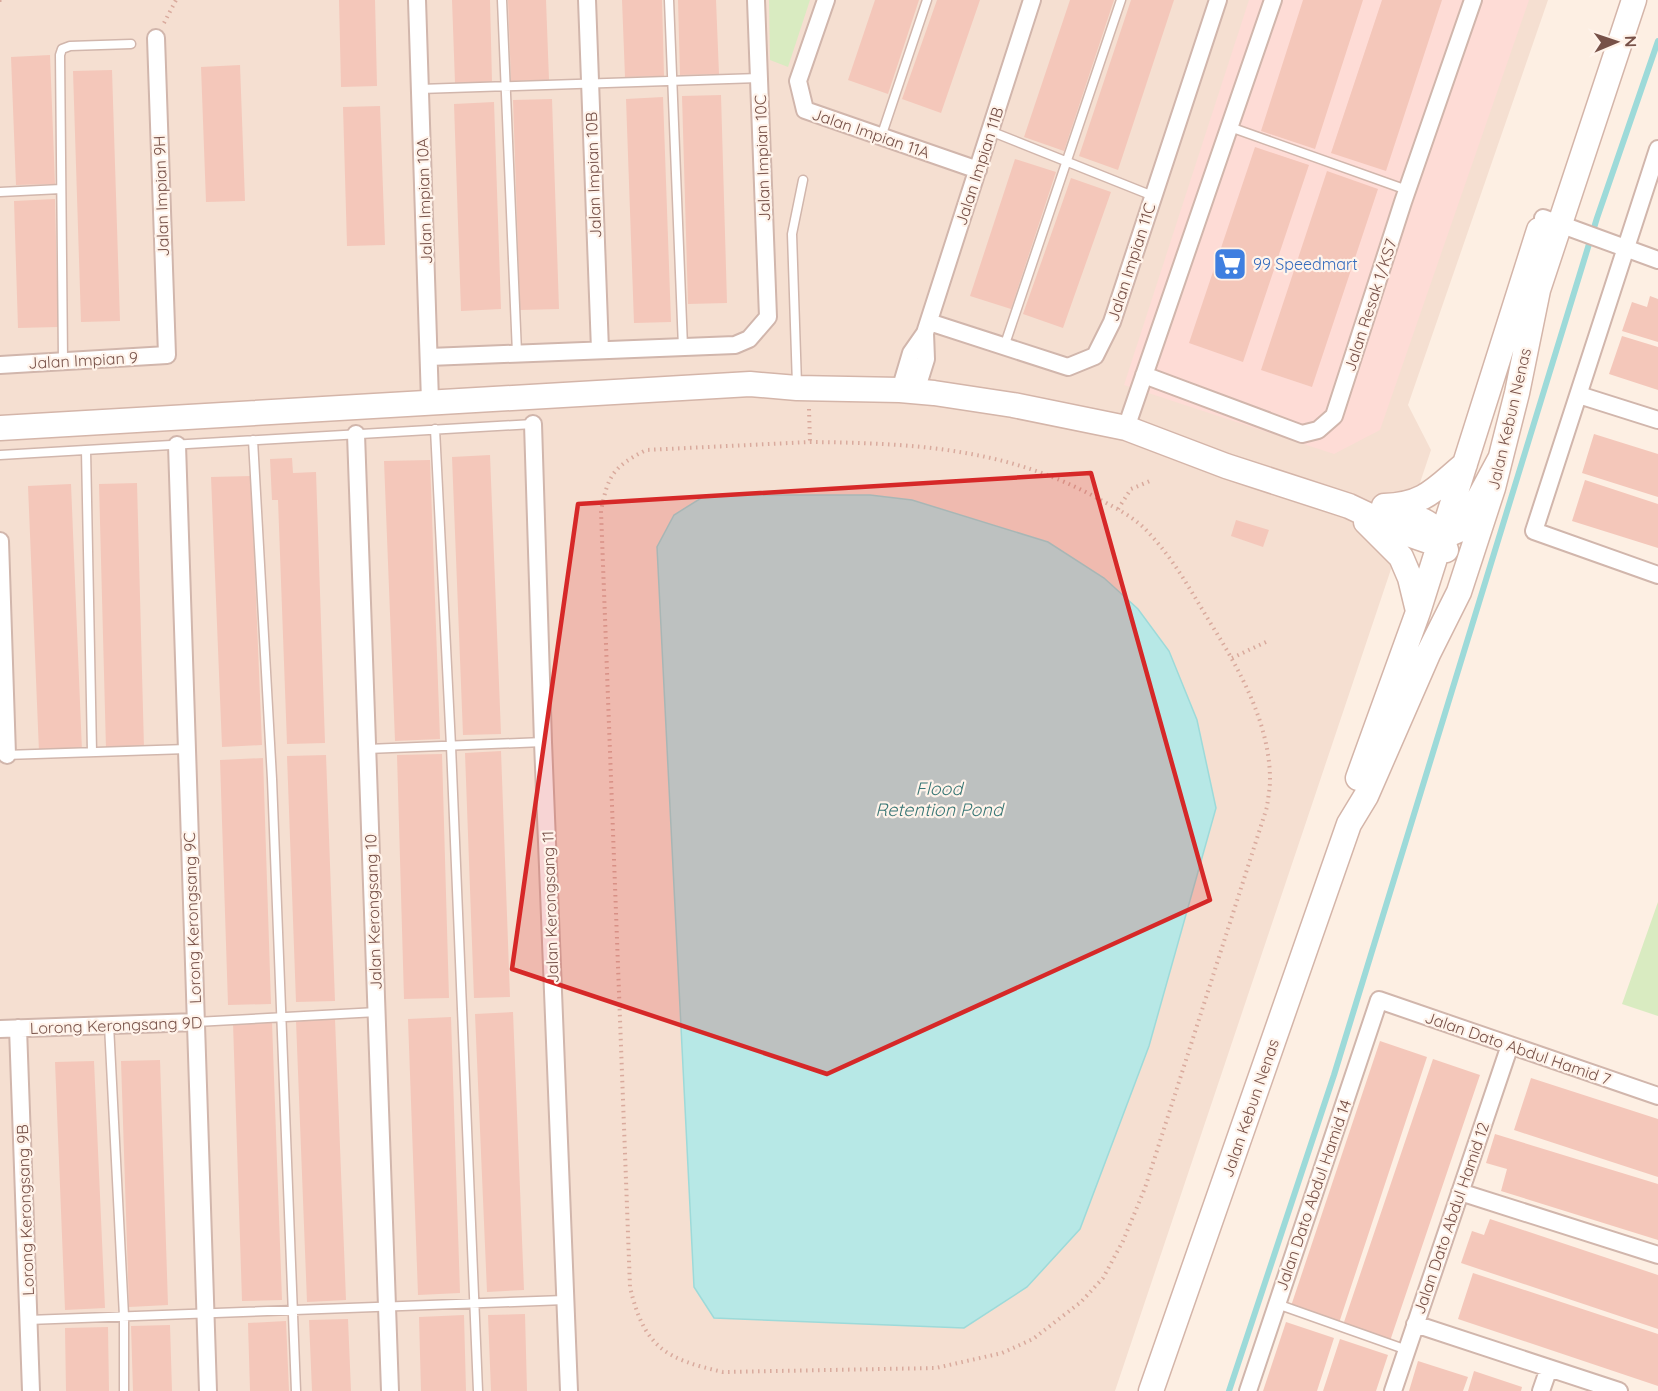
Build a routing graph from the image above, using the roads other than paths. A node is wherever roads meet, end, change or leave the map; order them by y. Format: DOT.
graph roads {
  1 [pos="417,0"];
  2 [pos="502,0"];
  3 [pos="587,0"];
  4 [pos="669,0"];
  5 [pos="756,0"];
  6 [pos="826,0"];
  7 [pos="927,0"];
  8 [pos="1032,0"];
  9 [pos="1121,0"];
  10 [pos="1218,0"];
  11 [pos="1273,0"];
  12 [pos="1473,0"];
  13 [pos="1620,0"];
  14 [pos="1634,0"];
  15 [pos="156,38"];
  16 [pos="131,44"];
  17 [pos="759,78"];
  18 [pos="672,80"];
  19 [pos="590,83"];
  20 [pos="506,86"];
  21 [pos="420,89"];
  22 [pos="1230,127"];
  23 [pos="990,131"];
  24 [pos="881,136"];
  25 [pos="1658,149"];
  26 [pos="1067,162"];
  27 [pos="978,170"];
  28 [pos="803,180"];
  29 [pos="61,189"];
  30 [pos="1407,190"];
  31 [pos="0,192"];
  32 [pos="1569,193"];
  33 [pos="1153,196"];
  34 [pos="1551,221"];
  35 [pos="1593,238"];
  36 [pos="1626,250"];
  37 [pos="1549,253"];
  38 [pos="1658,260"];
  39 [pos="927,327"];
  40 [pos="683,347"];
  41 [pos="1004,347"];
  42 [pos="600,350"];
  43 [pos="517,353"];
  44 [pos="167,355"];
  45 [pos="429,357"];
  46 [pos="63,361"];
  47 [pos="0,365"];
  48 [pos="1144,375"];
  49 [pos="803,388"];
  50 [pos="908,391"];
  51 [pos="1578,395"];
  52 [pos="430,401"];
  53 [pos="1658,420"];
  54 [pos="534,423"];
  55 [pos="0,428"];
  56 [pos="1126,428"];
  57 [pos="435,429"];
  58 [pos="356,434"];
  59 [pos="253,440"];
  60 [pos="177,445"];
  61 [pos="86,450"];
  62 [pos="0,455"];
  63 [pos="1500,459"];
  64 [pos="1465,464"];
  65 [pos="1349,506"];
  66 [pos="1442,538"];
  67 [pos="0,541"];
  68 [pos="1658,575"];
  69 [pos="1418,612"];
  70 [pos="1428,654"];
  71 [pos="543,742"];
  72 [pos="451,746"];
  73 [pos="187,749"];
  74 [pos="367,749"];
  75 [pos="93,752"];
  76 [pos="4,755"];
  77 [pos="1349,824"];
  78 [pos="1379,1000"];
  79 [pos="376,1012"];
  80 [pos="282,1018"];
  81 [pos="196,1022"];
  82 [pos="109,1025"];
  83 [pos="18,1028"];
  84 [pos="0,1029"];
  85 [pos="1510,1045"];
  86 [pos="1658,1096"];
  87 [pos="1460,1192"];
  88 [pos="1658,1255"];
  89 [pos="565,1300"];
  90 [pos="475,1304"];
  91 [pos="1277,1304"];
  92 [pos="387,1306"];
  93 [pos="293,1311"];
  94 [pos="206,1313"];
  95 [pos="124,1316"];
  96 [pos="28,1320"];
  97 [pos="1415,1324"];
  98 [pos="1407,1350"];
  99 [pos="1549,1368"];
  100 [pos="31,1391"];
  101 [pos="124,1391"];
  102 [pos="208,1391"];
  103 [pos="296,1391"];
  104 [pos="390,1391"];
  105 [pos="478,1391"];
  106 [pos="568,1391"];
  107 [pos="1151,1391"];
  108 [pos="1248,1391"];
  109 [pos="1392,1391"];
  110 [pos="1541,1391"];
  111 [pos="1619,1391"];
  1 -- 21 [label="street, Jalan Impian 10A"];
  2 -- 20 [label="lane"];
  3 -- 19 [label="street, Jalan Impian 10B"];
  4 -- 18 [label="lane"];
  5 -- 17 [label="street, Jalan Impian 10C"];
  6 -- 24 [label="street, Jalan Impian 11A"];
  7 -- 24 [label="lane"];
  8 -- 23 [label="street, Jalan Impian 11B"];
  9 -- 26 [label="lane"];
  10 -- 33 [label="street, Jalan Impian 11C"];
  11 -- 22 [label="street"];
  12 -- 30 [label="street, Jalan Resak 1/KS7"];
  13 -- 34 [label="street, Jalan Kebun Nenas"];
  14 -- 32 [label="street, Jalan Kebun Nenas"];
  15 -- 44 [label="street, Jalan Impian 9H"];
  16 -- 29 [label="lane"];
  17 -- 18 [label="lane"];
  17 -- 40 [label="street, Jalan Impian 10C"];
  18 -- 19 [label="lane"];
  18 -- 40 [label="lane"];
  19 -- 20 [label="lane"];
  19 -- 42 [label="street, Jalan Impian 10B"];
  20 -- 21 [label="lane"];
  20 -- 43 [label="lane"];
  21 -- 45 [label="street, Jalan Impian 10A"];
  22 -- 30 [label="lane"];
  22 -- 48 [label="street"];
  23 -- 26 [label="lane"];
  23 -- 27 [label="street, Jalan Impian 11B"];
  24 -- 27 [label="street, Jalan Impian 11A"];
  25 -- 36 [label="street"];
  26 -- 33 [label="lane"];
  26 -- 41 [label="lane"];
  27 -- 39 [label="street, Jalan Impian 11B"];
  28 -- 49 [label="lane"];
  29 -- 31 [label="lane"];
  29 -- 46 [label="lane"];
  30 -- 48 [label="street, Jalan Resak 1/KS7"];
  32 -- 34 [label="street, Jalan Kebun Nenas"];
  32 -- 35 [label="street"];
  33 -- 41 [label="street, Jalan Impian 11C"];
  34 -- 35 [label="street"];
  34 -- 37 [label="street, Jalan Kebun Nenas"];
  34 -- 64 [label="street, Jalan Kebun Nenas"];
  35 -- 36 [label="street"];
  35 -- 37 [label="street"];
  36 -- 38 [label="street"];
  36 -- 51 [label="street"];
  37 -- 63 [label="street, Jalan Kebun Nenas"];
  39 -- 41 [label="street, Jalan Impian 11C"];
  39 -- 50 [label="street, Jalan Impian 11B"];
  40 -- 42 [label="street"];
  42 -- 43 [label="street"];
  43 -- 45 [label="street"];
  44 -- 46 [label="street, Jalan Impian 9"];
  45 -- 52 [label="street, Jalan Impian 10A"];
  46 -- 47 [label="street, Jalan Impian 9"];
  48 -- 56 [label="street"];
  49 -- 50 [label="street"];
  49 -- 52 [label="street"];
  50 -- 56 [label="street"];
  51 -- 53 [label="street"];
  51 -- 68 [label="street"];
  52 -- 55 [label="street"];
  54 -- 57 [label="lane"];
  54 -- 71 [label="street, Jalan Kerongsang 11"];
  56 -- 65 [label="street"];
  57 -- 58 [label="lane"];
  57 -- 72 [label="lane"];
  58 -- 59 [label="lane"];
  58 -- 74 [label="street, Jalan Kerongsang 10"];
  59 -- 60 [label="lane"];
  59 -- 80 [label="lane"];
  60 -- 61 [label="lane"];
  60 -- 73 [label="street, Lorong Kerongsang 9C"];
  61 -- 62 [label="lane"];
  61 -- 75 [label="lane"];
  63 -- 66 [label="street"];
  63 -- 70 [label="street, Jalan Kebun Nenas"];
  64 -- 65 [label="street"];
  64 -- 66 [label="street, Jalan Kebun Nenas"];
  65 -- 66 [label="street"];
  65 -- 69 [label="street"];
  66 -- 69 [label="street, Jalan Kebun Nenas"];
  66 -- 70 [label="street"];
  67 -- 76 [label="street"];
  69 -- 77 [label="street, Jalan Kebun Nenas"];
  70 -- 77 [label="street, Jalan Kebun Nenas"];
  71 -- 72 [label="lane"];
  71 -- 89 [label="street, Jalan Kerongsang 11"];
  72 -- 74 [label="lane"];
  72 -- 90 [label="lane"];
  73 -- 75 [label="lane"];
  73 -- 81 [label="street, Lorong Kerongsang 9C"];
  74 -- 79 [label="street, Jalan Kerongsang 10"];
  75 -- 76 [label="lane"];
  77 -- 107 [label="street, Jalan Kebun Nenas"];
  78 -- 85 [label="street, Jalan Dato Abdul Hamid 7"];
  78 -- 91 [label="street, Jalan Dato Abdul Hamid 14"];
  79 -- 80 [label="lane, Lorong Kerongsang 9D"];
  79 -- 92 [label="street, Jalan Kerongsang 10"];
  80 -- 81 [label="lane, Lorong Kerongsang 9D"];
  80 -- 93 [label="lane"];
  81 -- 82 [label="street, Lorong Kerongsang 9D"];
  81 -- 94 [label="street, Lorong Kerongsang 9C"];
  82 -- 83 [label="street, Lorong Kerongsang 9D"];
  82 -- 95 [label="lane"];
  83 -- 84 [label="street, Lorong Kerongsang 9D"];
  83 -- 96 [label="street, Lorong Kerongsang 9B"];
  85 -- 86 [label="street, Jalan Dato Abdul Hamid 7"];
  85 -- 87 [label="street, Jalan Dato Abdul Hamid 12"];
  87 -- 88 [label="street"];
  87 -- 97 [label="street, Jalan Dato Abdul Hamid 12"];
  89 -- 90 [label="lane"];
  89 -- 106 [label="street, Jalan Kerongsang 11"];
  90 -- 92 [label="lane"];
  90 -- 105 [label="lane"];
  91 -- 98 [label="lane"];
  91 -- 108 [label="street, Jalan Dato Abdul Hamid 14"];
  92 -- 93 [label="lane"];
  92 -- 104 [label="street, Jalan Kerongsang 10"];
  93 -- 94 [label="lane"];
  93 -- 103 [label="lane"];
  94 -- 95 [label="lane"];
  94 -- 102 [label="street, Lorong Kerongsang 9C"];
  95 -- 96 [label="lane"];
  95 -- 101 [label="lane"];
  96 -- 100 [label="street, Lorong Kerongsang 9B"];
  97 -- 98 [label="street, Jalan Dato Abdul Hamid 12"];
  97 -- 99 [label="street"];
  98 -- 109 [label="street, Jalan Dato Abdul Hamid 12"];
  99 -- 110 [label="street"];
  99 -- 111 [label="street"];
}
